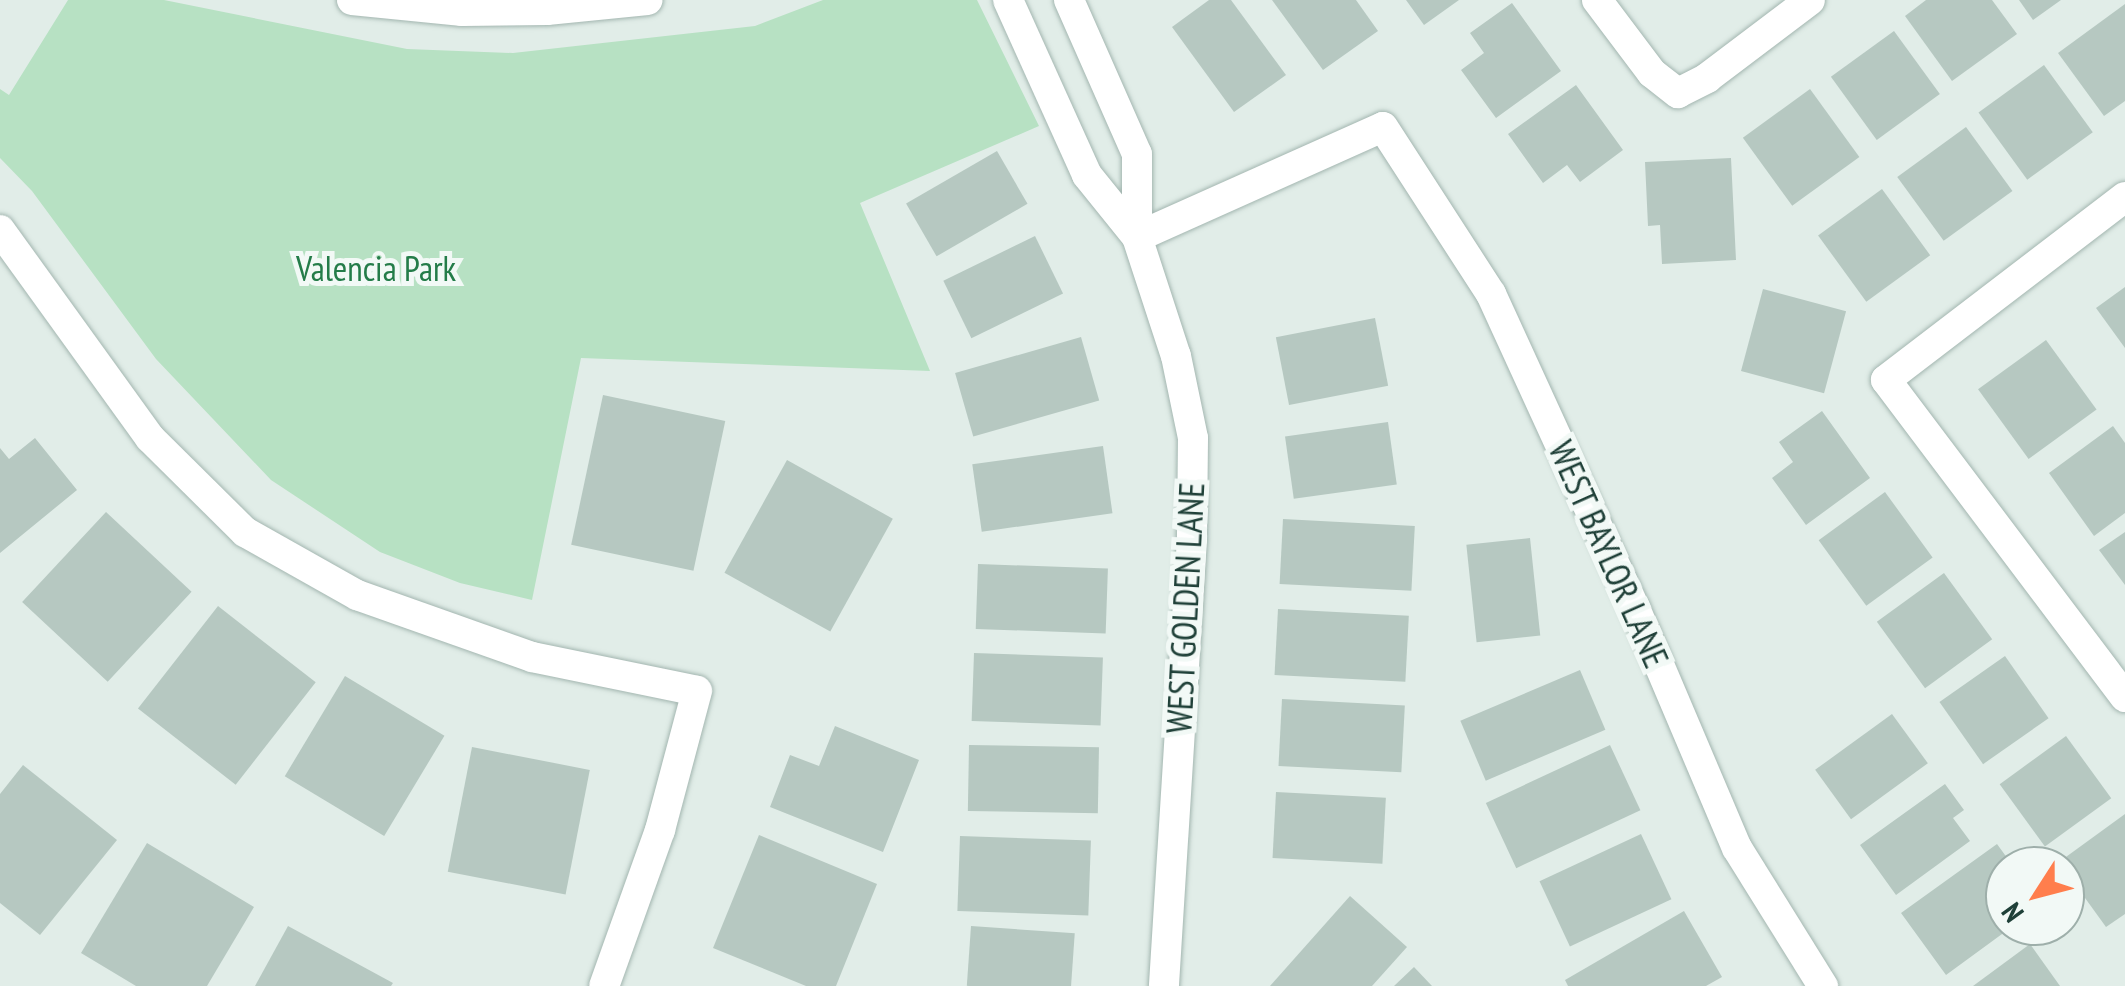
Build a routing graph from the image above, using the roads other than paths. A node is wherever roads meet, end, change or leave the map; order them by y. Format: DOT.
graph roads {
  1 [pos="352,0"];
  2 [pos="648,0"];
  3 [pos="1008,0"];
  4 [pos="1069,0"];
  5 [pos="1596,0"];
  6 [pos="1810,0"];
  7 [pos="2125,198"];
  8 [pos="0,230"];
  9 [pos="1137,238"];
  10 [pos="2125,697"];
  11 [pos="604,986"];
  12 [pos="1164,986"];
  13 [pos="1823,986"];
  1 -- 2 [label="street"];
  3 -- 9 [label="street, WEST GOLDEN LANE"];
  4 -- 9 [label="street, WEST GOLDEN LANE"];
  5 -- 6 [label="street"];
  7 -- 10 [label="street"];
  8 -- 11 [label="street"];
  9 -- 12 [label="street, WEST GOLDEN LANE"];
  9 -- 13 [label="street, WEST BAYLOR LANE"];
}
